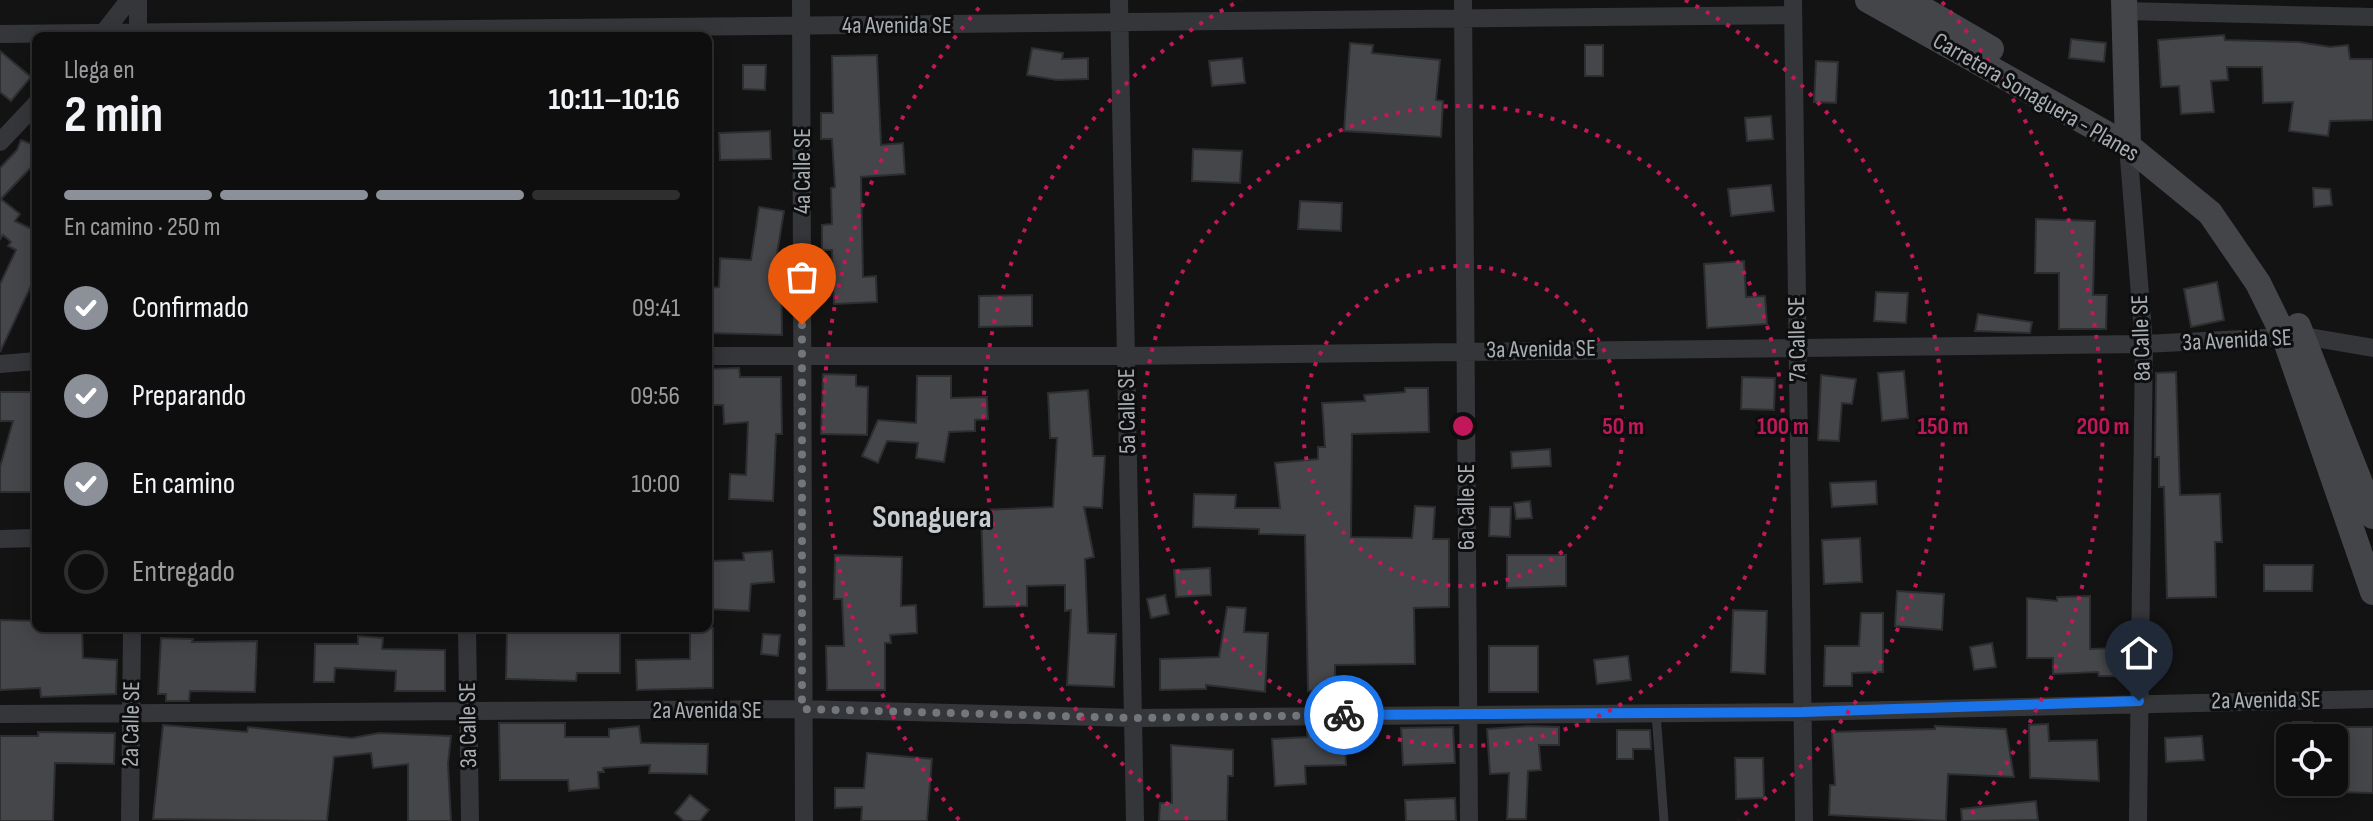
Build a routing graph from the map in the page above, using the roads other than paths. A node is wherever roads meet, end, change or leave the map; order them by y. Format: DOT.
graph roads {
  1 [pos="129,0"];
  2 [pos="138,0"];
  3 [pos="801,0"];
  4 [pos="1119,0"];
  5 [pos="1868,0"];
  6 [pos="1907,0"];
  7 [pos="2124,6"];
  8 [pos="1793,8"];
  9 [pos="1464,9"];
  10 [pos="2373,17"];
  11 [pos="1120,24"];
  12 [pos="801,25"];
  13 [pos="104,32"];
  14 [pos="138,32"];
  15 [pos="465,32"];
  16 [pos="0,34"];
  17 [pos="32,34"];
  18 [pos="32,108"];
  19 [pos="2128,137"];
  20 [pos="0,142"];
  21 [pos="2294,337"];
  22 [pos="2144,344"];
  23 [pos="1797,347"];
  24 [pos="2372,348"];
  25 [pos="1467,350"];
  26 [pos="712,356"];
  27 [pos="802,356"];
  28 [pos="1126,356"];
  29 [pos="32,361"];
  30 [pos="0,364"];
  31 [pos="2373,516"];
  32 [pos="32,538"];
  33 [pos="0,539"];
  34 [pos="2373,592"];
  35 [pos="132,632"];
  36 [pos="467,632"];
  37 [pos="2373,699"];
  38 [pos="2139,701"];
  39 [pos="802,709"];
  40 [pos="467,711"];
  41 [pos="1656,712"];
  42 [pos="1802,712"];
  43 [pos="131,713"];
  44 [pos="1466,713"];
  45 [pos="0,714"];
  46 [pos="1133,718"];
  47 [pos="130,821"];
  48 [pos="470,821"];
  49 [pos="804,821"];
  50 [pos="1135,821"];
  51 [pos="1469,821"];
  52 [pos="1664,821"];
  53 [pos="1804,821"];
  54 [pos="2138,821"];
  1 -- 13 [label="street"];
  2 -- 14 [label="street"];
  3 -- 12 [label="street, 4a Calle SE"];
  4 -- 11 [label="street, 5a Calle SE"];
  5 -- 19 [label="main road, Carretera Sonaguera - Planes"];
  6 -- 19 [label="main road, Carretera Sonaguera - Planes"];
  7 -- 10 [label="street"];
  7 -- 19 [label="main road, 8a Calle SE"];
  8 -- 9 [label="street, 4a Avenida SE"];
  8 -- 23 [label="street, 7a Calle SE"];
  9 -- 11 [label="street, 4a Avenida SE"];
  9 -- 25 [label="street, 6a Calle SE"];
  11 -- 12 [label="street, 4a Avenida SE"];
  11 -- 28 [label="street, 5a Calle SE"];
  12 -- 15 [label="street, 4a Avenida SE"];
  12 -- 27 [label="street, 4a Calle SE"];
  16 -- 17 [label="street, 4a Avenida SE"];
  18 -- 20 [label="street"];
  19 -- 21 [label="main road, Carretera Sonaguera - Planes"];
  19 -- 22 [label="street, 8a Calle SE"];
  21 -- 22 [label="street, 3a Avenida SE"];
  21 -- 24 [label="street, 3a Avenida SE"];
  21 -- 31 [label="main road, Carretera Sonaguera - Planes"];
  21 -- 34 [label="main road, Carretera Sonaguera - Planes"];
  22 -- 23 [label="street, 3a Avenida SE"];
  22 -- 38 [label="street, 8a Calle SE"];
  23 -- 25 [label="street, 3a Avenida SE"];
  23 -- 42 [label="street, 7a Calle SE"];
  25 -- 28 [label="street, 3a Avenida SE"];
  25 -- 44 [label="street, 6a Calle SE"];
  26 -- 27 [label="street, 3a Avenida SE"];
  27 -- 28 [label="street, 3a Avenida SE"];
  27 -- 39 [label="street, 4a Calle SE"];
  28 -- 46 [label="street, 5a Calle SE"];
  29 -- 30 [label="street"];
  32 -- 33 [label="street"];
  35 -- 43 [label="street, 2a Calle SE"];
  36 -- 40 [label="street, 3a Calle SE"];
  37 -- 38 [label="street, 2a Avenida SE"];
  38 -- 42 [label="street, 2a Avenida SE"];
  38 -- 54 [label="street, 8a Calle SE"];
  39 -- 40 [label="street, 2a Avenida SE"];
  39 -- 46 [label="street, 2a Avenida SE"];
  39 -- 49 [label="street, 4a Calle SE"];
  40 -- 43 [label="street, 2a Avenida SE"];
  40 -- 48 [label="street, 3a Calle SE"];
  41 -- 42 [label="street, 2a Avenida SE"];
  41 -- 44 [label="street, 2a Avenida SE"];
  41 -- 52 [label="lane"];
  42 -- 53 [label="street, 7a Calle SE"];
  43 -- 45 [label="street, 2a Avenida SE"];
  43 -- 47 [label="street, 2a Calle SE"];
  44 -- 46 [label="street, 2a Avenida SE"];
  44 -- 51 [label="street, 6a Calle SE"];
  46 -- 50 [label="street, 5a Calle SE"];
}
